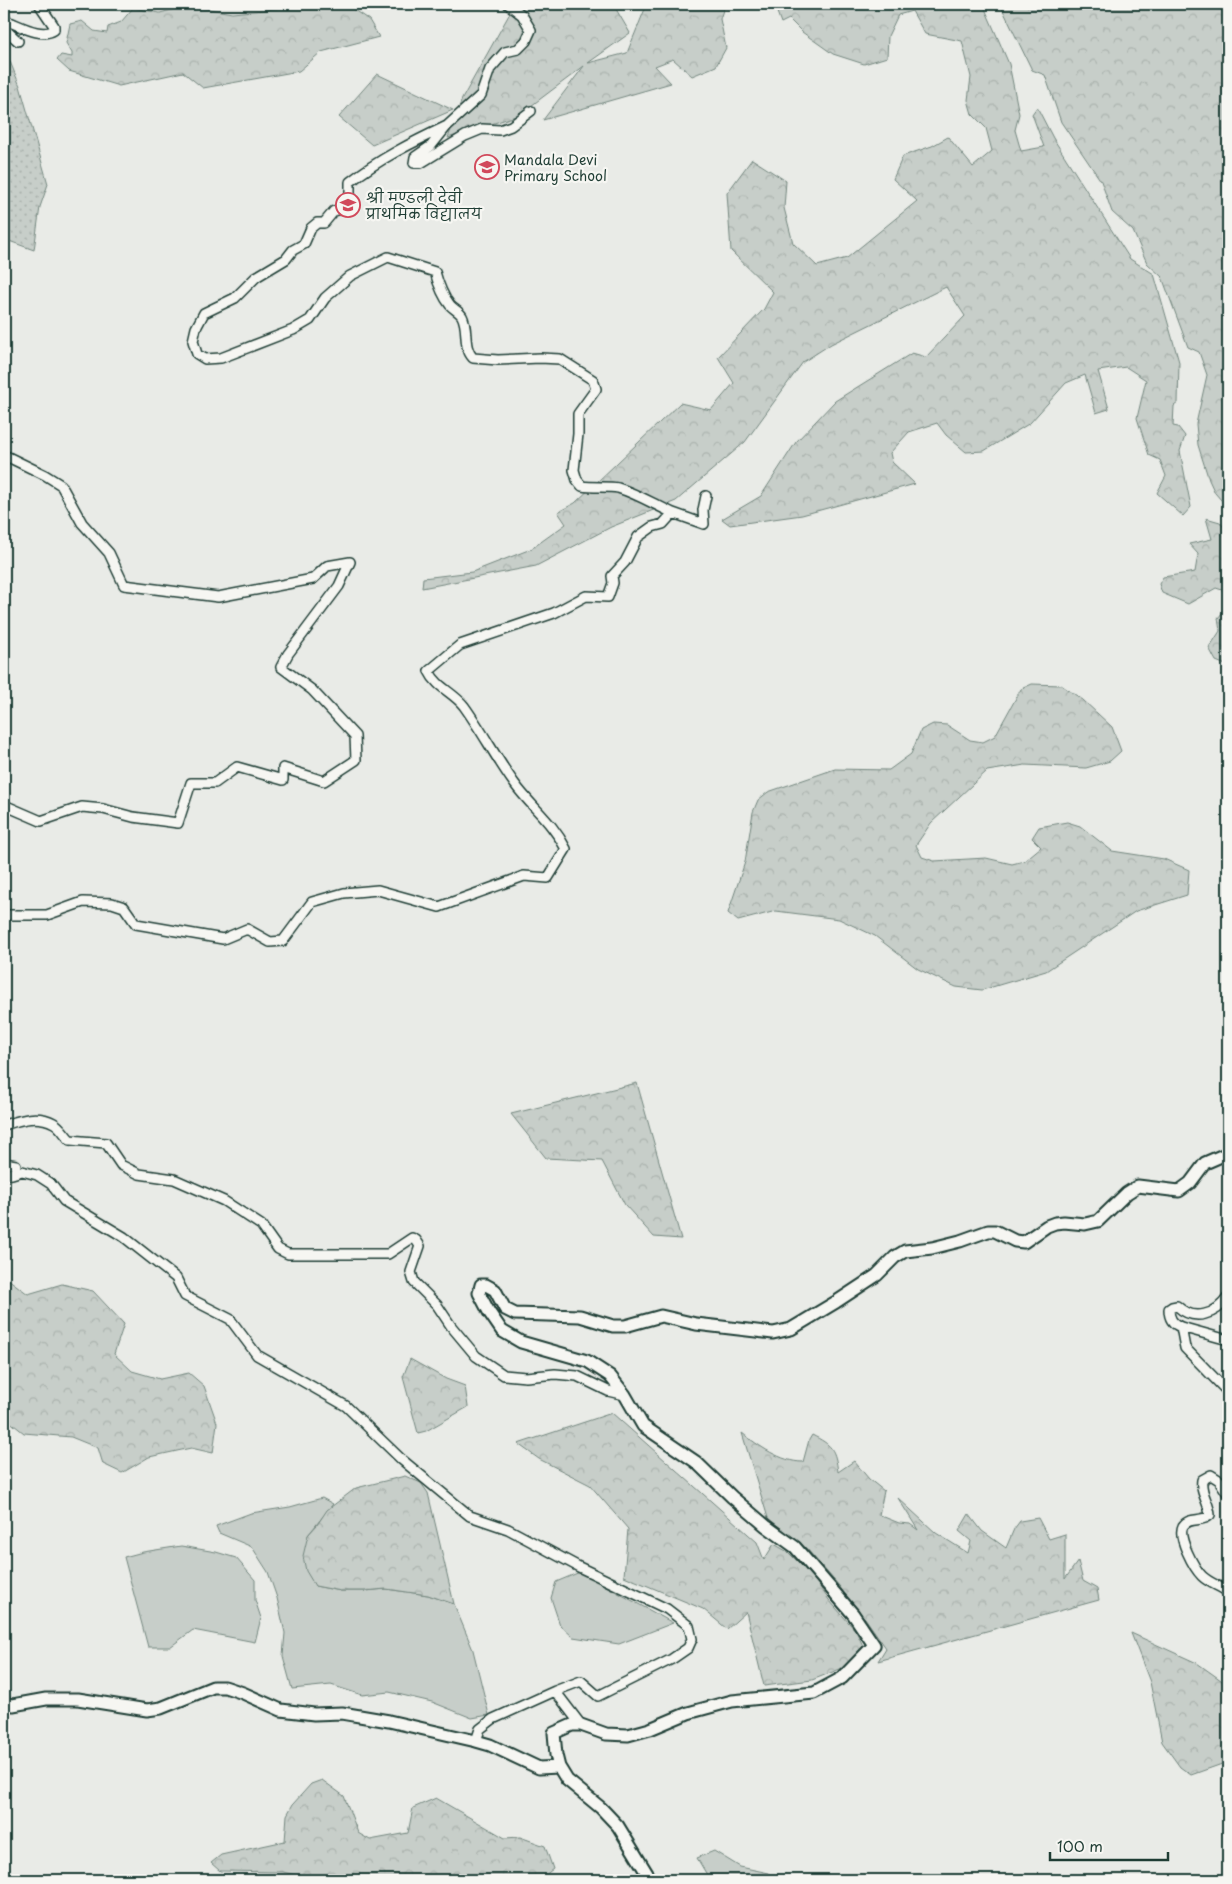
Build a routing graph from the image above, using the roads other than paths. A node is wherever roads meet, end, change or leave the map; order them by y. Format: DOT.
graph roads {
  1 [pos="39,4"];
  2 [pos="508,4"];
  3 [pos="4,20"];
  4 [pos="4,26"];
  5 [pos="18,42"];
  6 [pos="531,111"];
  7 [pos="447,126"];
  8 [pos="4,455"];
  9 [pos="706,496"];
  10 [pos="674,513"];
  11 [pos="4,805"];
  12 [pos="4,915"];
  13 [pos="4,1125"];
  14 [pos="1228,1153"];
  15 [pos="4,1164"];
  16 [pos="8,1175"];
  17 [pos="1228,1297"];
  18 [pos="1181,1327"];
  19 [pos="1228,1340"];
  20 [pos="1228,1392"];
  21 [pos="624,1395"];
  22 [pos="1228,1494"];
  23 [pos="1228,1592"];
  24 [pos="555,1691"];
  25 [pos="4,1703"];
  26 [pos="581,1725"];
  27 [pos="476,1741"];
  28 [pos="559,1767"];
  29 [pos="651,1880"];
  1 -- 3 [label="street"];
  2 -- 7 [label="street"];
  4 -- 5 [label="street"];
  6 -- 7 [label="street"];
  7 -- 10 [label="street"];
  8 -- 11 [label="street"];
  9 -- 10 [label="street"];
  10 -- 12 [label="street"];
  13 -- 21 [label="street"];
  14 -- 21 [label="main road"];
  15 -- 16 [label="street"];
  16 -- 24 [label="street"];
  17 -- 18 [label="street"];
  18 -- 19 [label="street"];
  18 -- 20 [label="street"];
  21 -- 26 [label="main road"];
  22 -- 23 [label="street"];
  24 -- 26 [label="street"];
  24 -- 27 [label="street"];
  25 -- 27 [label="main road"];
  26 -- 28 [label="main road"];
  27 -- 28 [label="main road"];
  28 -- 29 [label="main road"];
}
